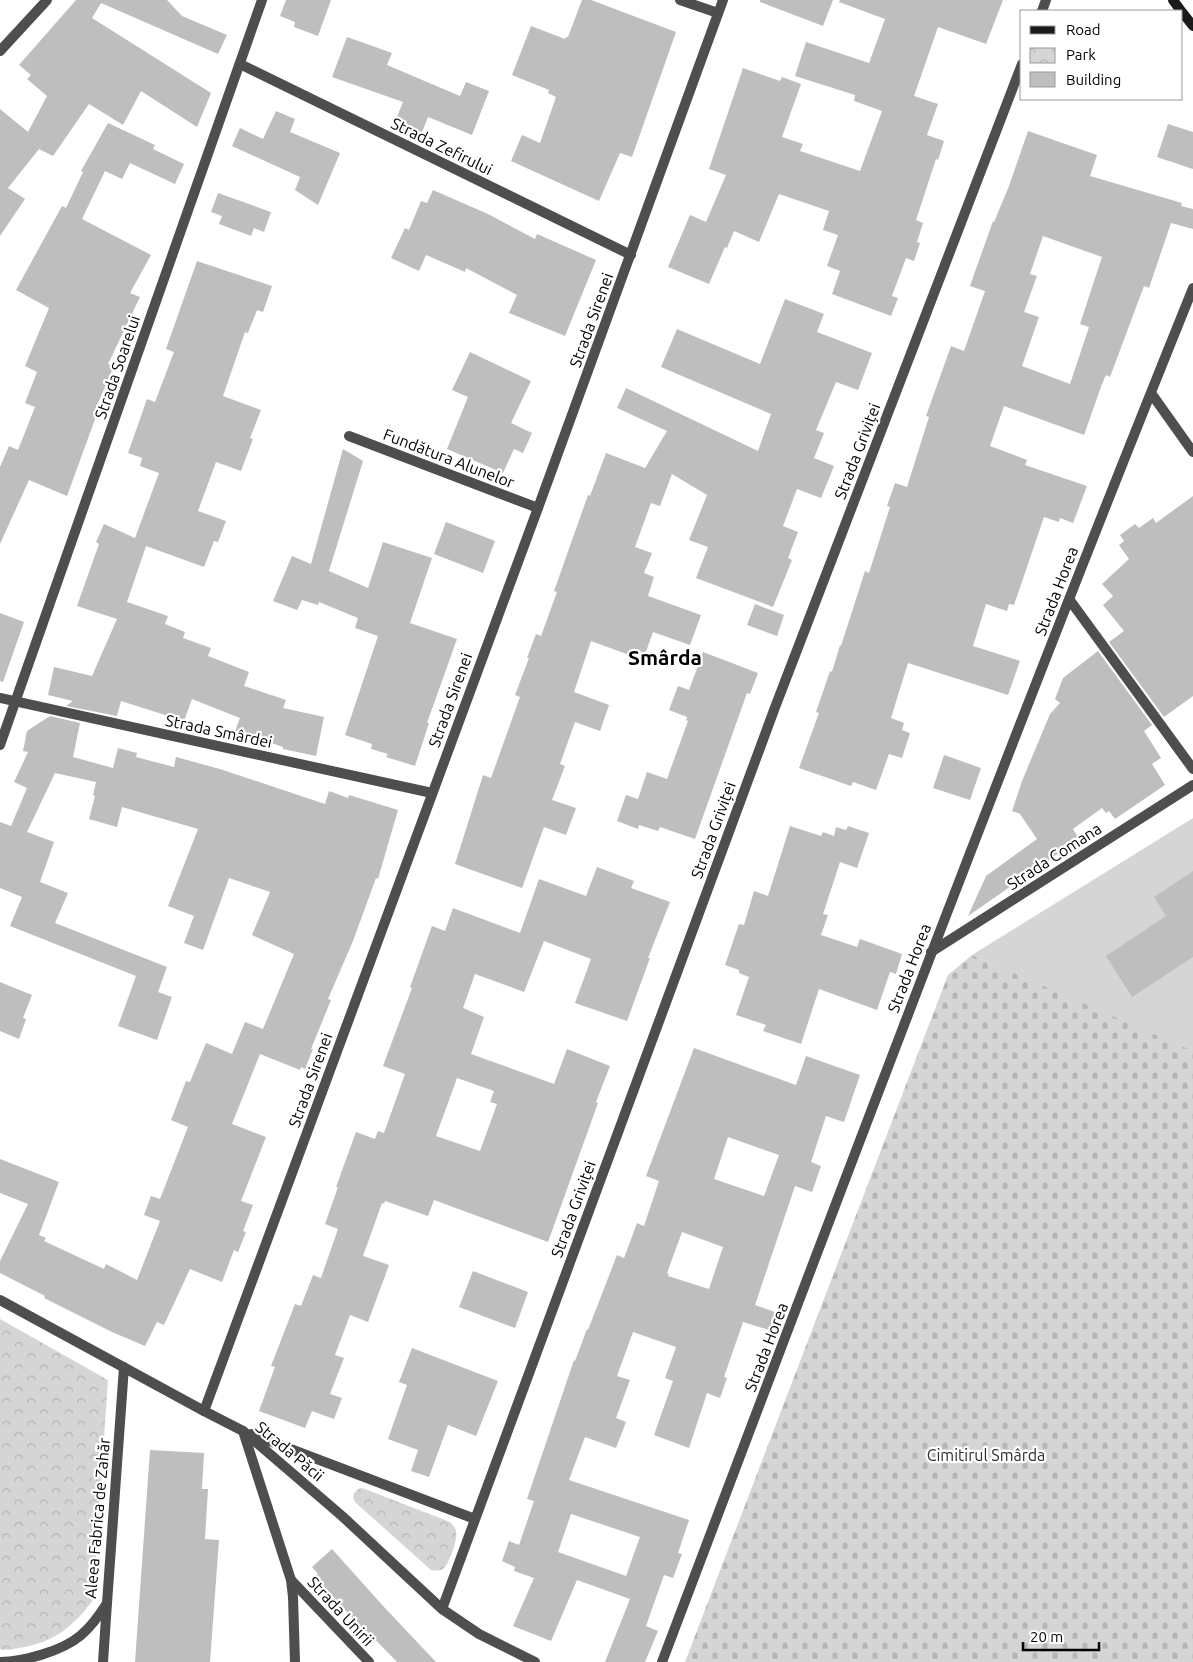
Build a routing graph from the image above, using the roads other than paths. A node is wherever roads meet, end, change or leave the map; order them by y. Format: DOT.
graph roads {
  1 [pos="47,0"];
  2 [pos="262,0"];
  3 [pos="680,0"];
  4 [pos="723,0"];
  5 [pos="718,13"];
  6 [pos="1183,13"];
  7 [pos="1193,26"];
  8 [pos="0,51"];
  9 [pos="240,64"];
  10 [pos="1020,69"];
  11 [pos="631,255"];
  12 [pos="1193,288"];
  13 [pos="1151,393"];
  14 [pos="348,436"];
  15 [pos="1193,452"];
  16 [pos="538,508"];
  17 [pos="1069,600"];
  18 [pos="0,698"];
  19 [pos="15,702"];
  20 [pos="0,745"];
  21 [pos="1193,769"];
  22 [pos="1193,785"];
  23 [pos="432,794"];
  24 [pos="931,952"];
  25 [pos="0,1300"];
  26 [pos="124,1367"];
  27 [pos="204,1410"];
  28 [pos="243,1431"];
  29 [pos="475,1519"];
  30 [pos="291,1580"];
  31 [pos="107,1604"];
  32 [pos="442,1609"];
  33 [pos="0,1662"];
  34 [pos="103,1662"];
  35 [pos="296,1662"];
  36 [pos="368,1662"];
  37 [pos="536,1662"];
  38 [pos="662,1662"];
  1 -- 8 [label="street"];
  2 -- 9 [label="street, Strada Soarelui"];
  3 -- 5 [label="street"];
  4 -- 5 [label="street, Strada Sirenei"];
  5 -- 11 [label="street, Strada Sirenei"];
  6 -- 7 [label="main road"];
  9 -- 11 [label="street, Strada Zefirului"];
  9 -- 19 [label="street, Strada Soarelui"];
  10 -- 29 [label="street, Strada Griviței"];
  11 -- 16 [label="street, Strada Sirenei"];
  12 -- 13 [label="street, Strada Horea"];
  13 -- 15 [label="street"];
  13 -- 17 [label="street, Strada Horea"];
  14 -- 16 [label="street, Fundătura Alunelor"];
  16 -- 23 [label="street, Strada Sirenei"];
  17 -- 21 [label="street"];
  17 -- 24 [label="street, Strada Horea"];
  18 -- 19 [label="street, Strada Smârdei"];
  19 -- 20 [label="street, Strada Soarelui"];
  19 -- 23 [label="street, Strada Smârdei"];
  22 -- 24 [label="street, Strada Comana"];
  23 -- 27 [label="street, Strada Sirenei"];
  24 -- 38 [label="street, Strada Horea"];
  25 -- 26 [label="street, Strada Păcii"];
  26 -- 27 [label="street, Strada Păcii"];
  26 -- 31 [label="street, Aleea Fabrica de Zahăr"];
  27 -- 28 [label="street, Strada Păcii"];
  28 -- 29 [label="street"];
  28 -- 30 [label="street"];
  28 -- 32 [label="street, Strada Păcii"];
  29 -- 32 [label="street, Strada Griviței"];
  30 -- 35 [label="street"];
  30 -- 36 [label="street, Strada Unirii"];
  31 -- 33 [label="street, Aleea Fabrica de Zahăr"];
  31 -- 34 [label="street"];
  32 -- 37 [label="street, Strada Păcii"];
}
